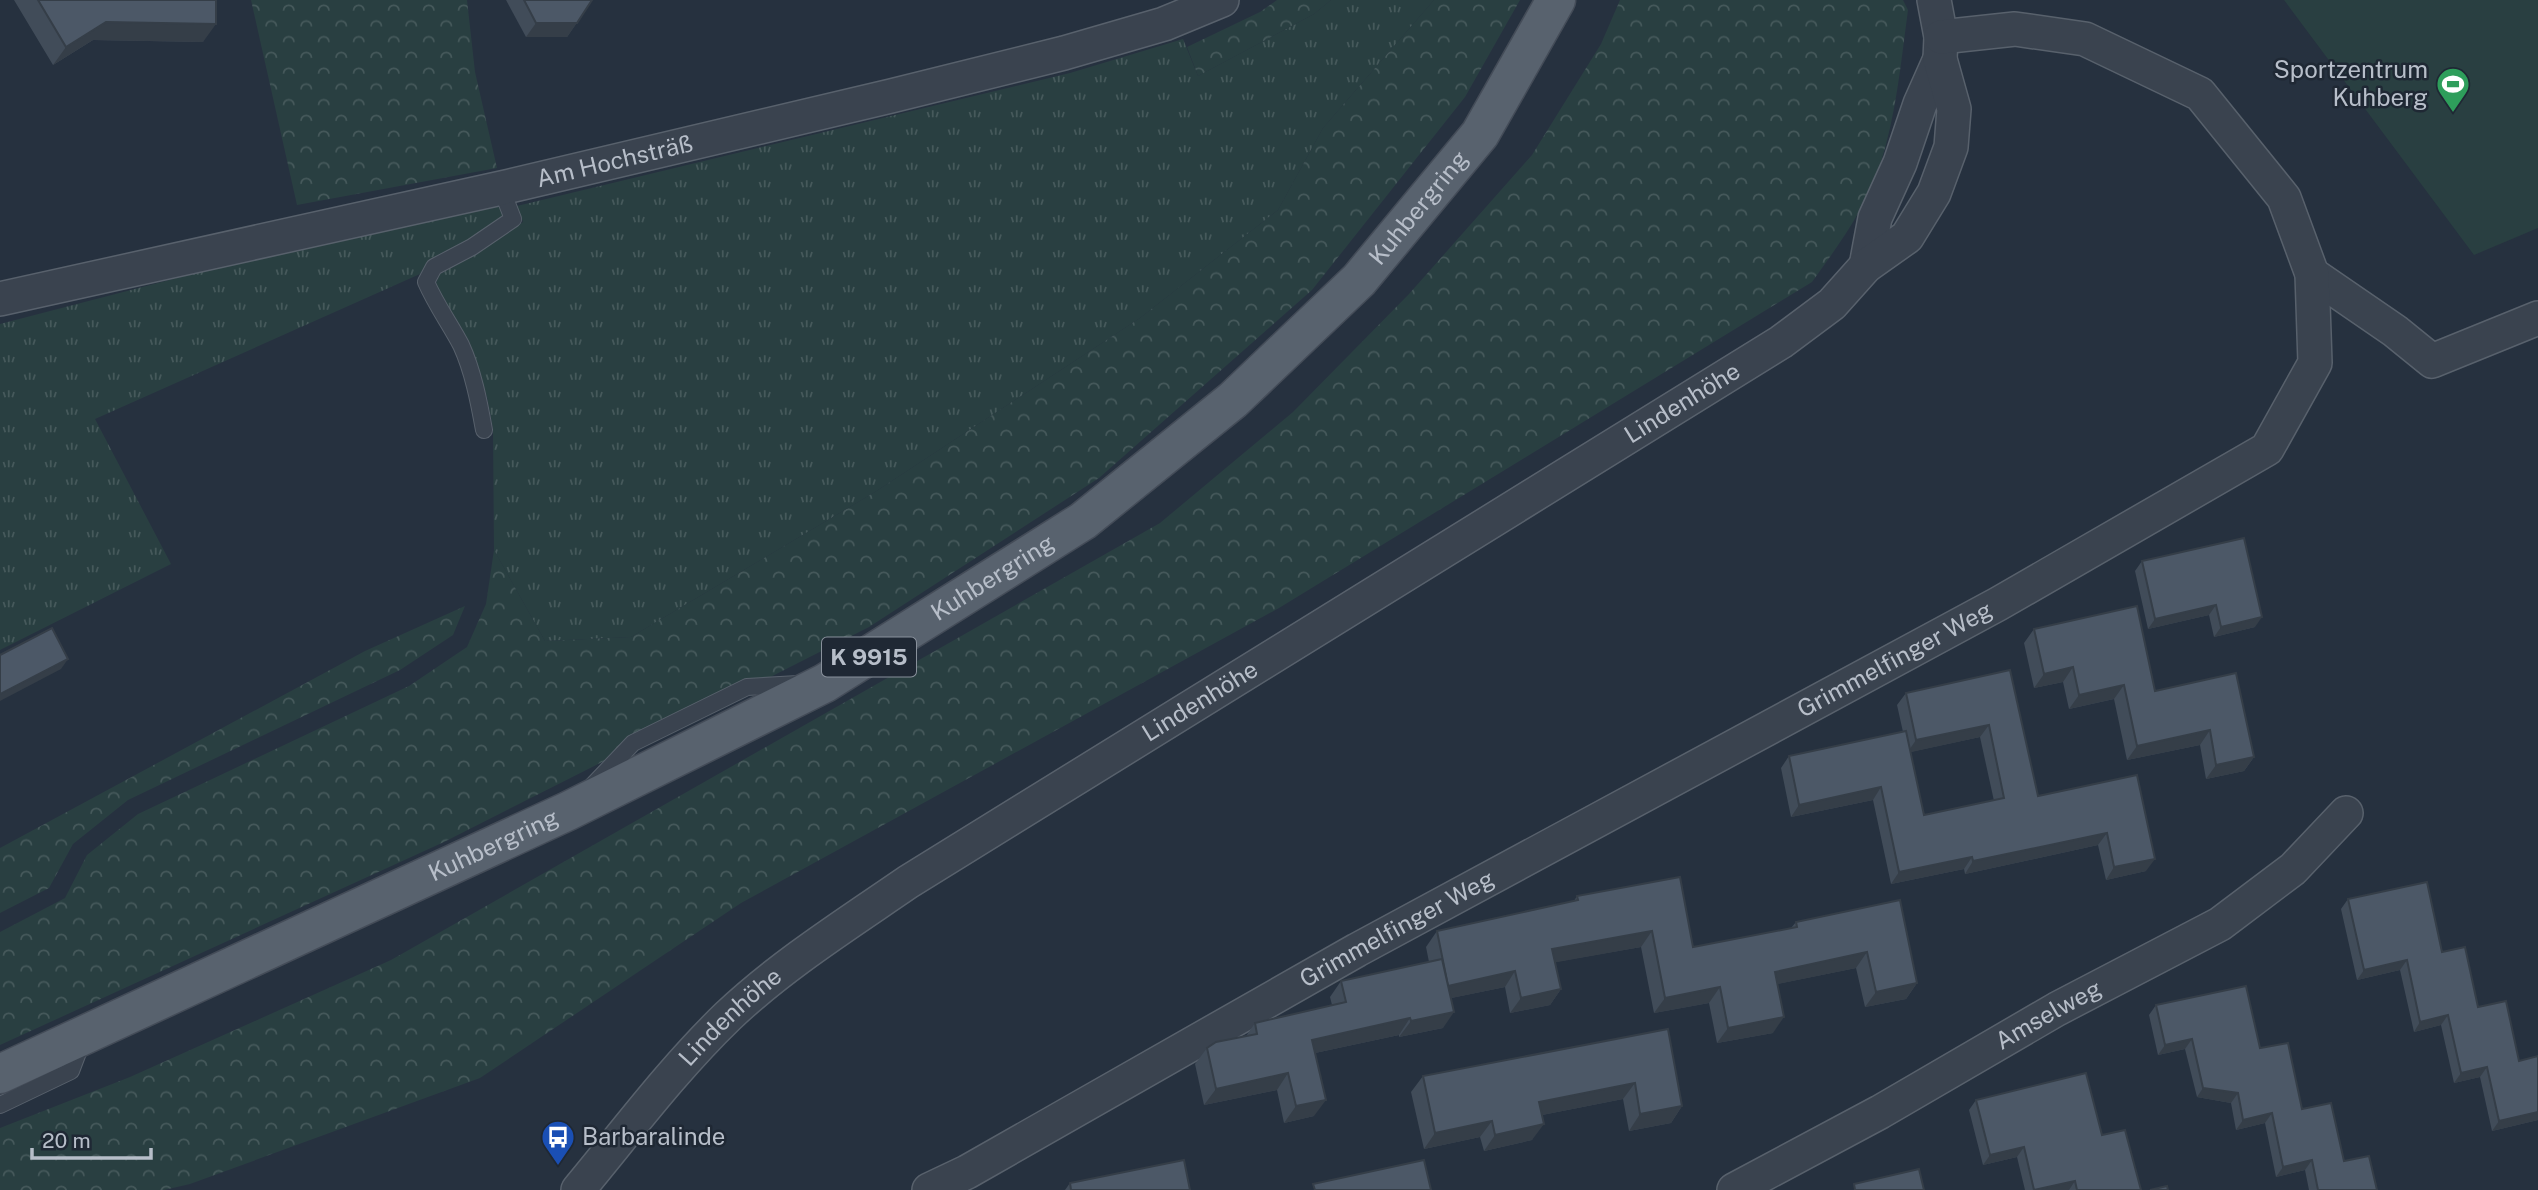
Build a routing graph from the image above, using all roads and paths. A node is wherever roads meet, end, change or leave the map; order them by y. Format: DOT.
graph roads {
  1 [pos="1222,0"];
  2 [pos="1556,0"];
  3 [pos="1934,0"];
  4 [pos="1940,48"];
  5 [pos="501,188"];
  6 [pos="2312,274"];
  7 [pos="0,299"];
  8 [pos="2538,318"];
  9 [pos="484,430"];
  10 [pos="2346,813"];
  11 [pos="85,1035"];
  12 [pos="0,1074"];
  13 [pos="0,1105"];
  14 [pos="578,1190"];
  15 [pos="929,1190"];
  16 [pos="1734,1190"];
  1 -- 5 [label="street, Am Hochsträß"];
  2 -- 11 [label="main road, Kuhbergring / K 9915"];
  3 -- 4 [label="street, Lindenhöhe"];
  4 -- 6 [label="street, Grimmelfinger Weg"];
  4 -- 14 [label="street, Lindenhöhe"];
  5 -- 7 [label="street, Am Hochsträß"];
  5 -- 9 [label="lane"];
  6 -- 8 [label="street"];
  6 -- 15 [label="street, Grimmelfinger Weg"];
  10 -- 16 [label="street, Amselweg"];
  11 -- 12 [label="main road, Kuhbergring / K 9915"];
  11 -- 13 [label="lane"];
}
